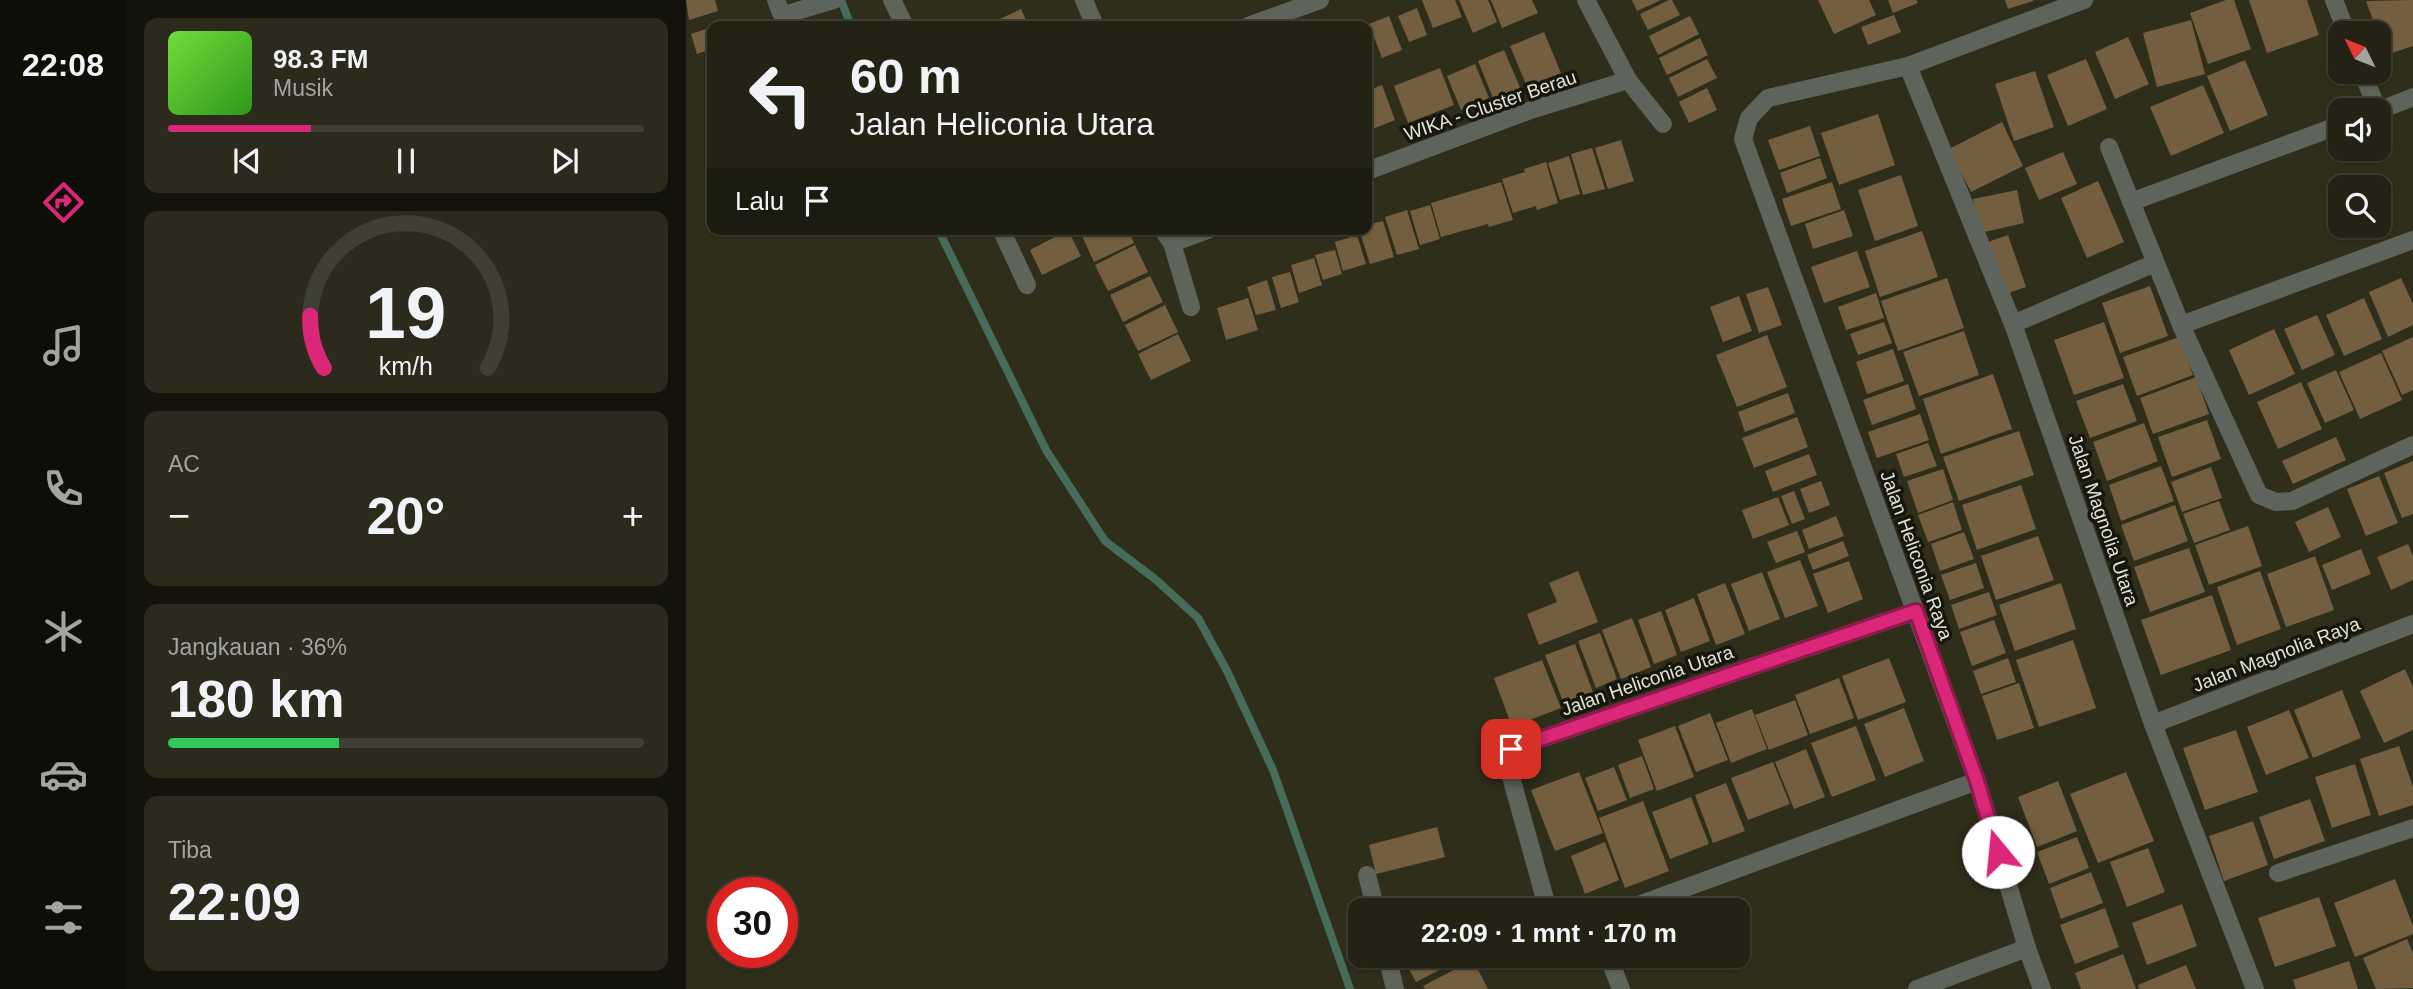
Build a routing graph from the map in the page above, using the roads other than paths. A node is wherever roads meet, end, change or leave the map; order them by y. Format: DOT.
graph roads {
  1 [pos="834,0"];
  2 [pos="892,0"];
  3 [pos="1084,0"];
  4 [pos="1320,0"];
  5 [pos="1586,0"];
  6 [pos="2084,0"];
  7 [pos="2334,0"];
  8 [pos="782,7"];
  9 [pos="902,21"];
  10 [pos="1093,21"];
  11 [pos="1262,21"];
  12 [pos="2342,21"];
  13 [pos="1908,66"];
  14 [pos="1628,80"];
  15 [pos="2413,97"];
  16 [pos="2391,106"];
  17 [pos="1663,124"];
  18 [pos="2328,129"];
  19 [pos="2109,147"];
  20 [pos="1372,169"];
  21 [pos="2131,202"];
  22 [pos="1004,235"];
  23 [pos="1167,236"];
  24 [pos="2413,240"];
  25 [pos="2155,262"];
  26 [pos="1027,285"];
  27 [pos="1191,307"];
  28 [pos="2012,324"];
  29 [pos="2180,325"];
  30 [pos="2413,445"];
  31 [pos="1916,611"];
  32 [pos="2413,624"];
  33 [pos="2153,724"];
  34 [pos="1977,781"];
  35 [pos="2413,828"];
  36 [pos="2278,873"];
  37 [pos="1367,875"];
  38 [pos="1373,898"];
  39 [pos="1545,898"];
  40 [pos="1658,898"];
  41 [pos="2027,948"];
  42 [pos="1390,968"];
  43 [pos="1611,968"];
  44 [pos="1395,989"];
  45 [pos="1620,989"];
  46 [pos="1917,989"];
  47 [pos="2042,989"];
  48 [pos="2255,989"];
  1 -- 8 [label="street"];
  2 -- 9 [label="street"];
  3 -- 10 [label="street"];
  4 -- 11 [label="street"];
  5 -- 14 [label="street"];
  6 -- 13 [label="street"];
  7 -- 12 [label="street"];
  13 -- 28 [label="street, Jalan Magnolia Utara"];
  13 -- 31 [label="street, Jalan Heliconia Raya"];
  14 -- 17 [label="street"];
  14 -- 20 [label="street, WIKA - Cluster Berau"];
  15 -- 16 [label="street"];
  18 -- 21 [label="street"];
  19 -- 21 [label="street"];
  21 -- 25 [label="street"];
  22 -- 26 [label="street"];
  23 -- 27 [label="street"];
  24 -- 29 [label="street"];
  25 -- 28 [label="street"];
  25 -- 29 [label="street"];
  28 -- 33 [label="street, Jalan Magnolia Utara"];
  29 -- 30 [label="street"];
  31 -- 34 [label="street, Jalan Heliconia Raya"];
  31 -- 39 [label="street, Jalan Heliconia Utara"];
  32 -- 33 [label="street, Jalan Magnolia Raya"];
  33 -- 48 [label="street, Jalan Magnolia Utara"];
  34 -- 40 [label="street"];
  34 -- 41 [label="street, Jalan Heliconia Raya"];
  35 -- 36 [label="street"];
  37 -- 38 [label="street"];
  41 -- 46 [label="street"];
  41 -- 47 [label="street, Jalan Heliconia Raya"];
  42 -- 44 [label="street"];
  43 -- 45 [label="street"];
}
